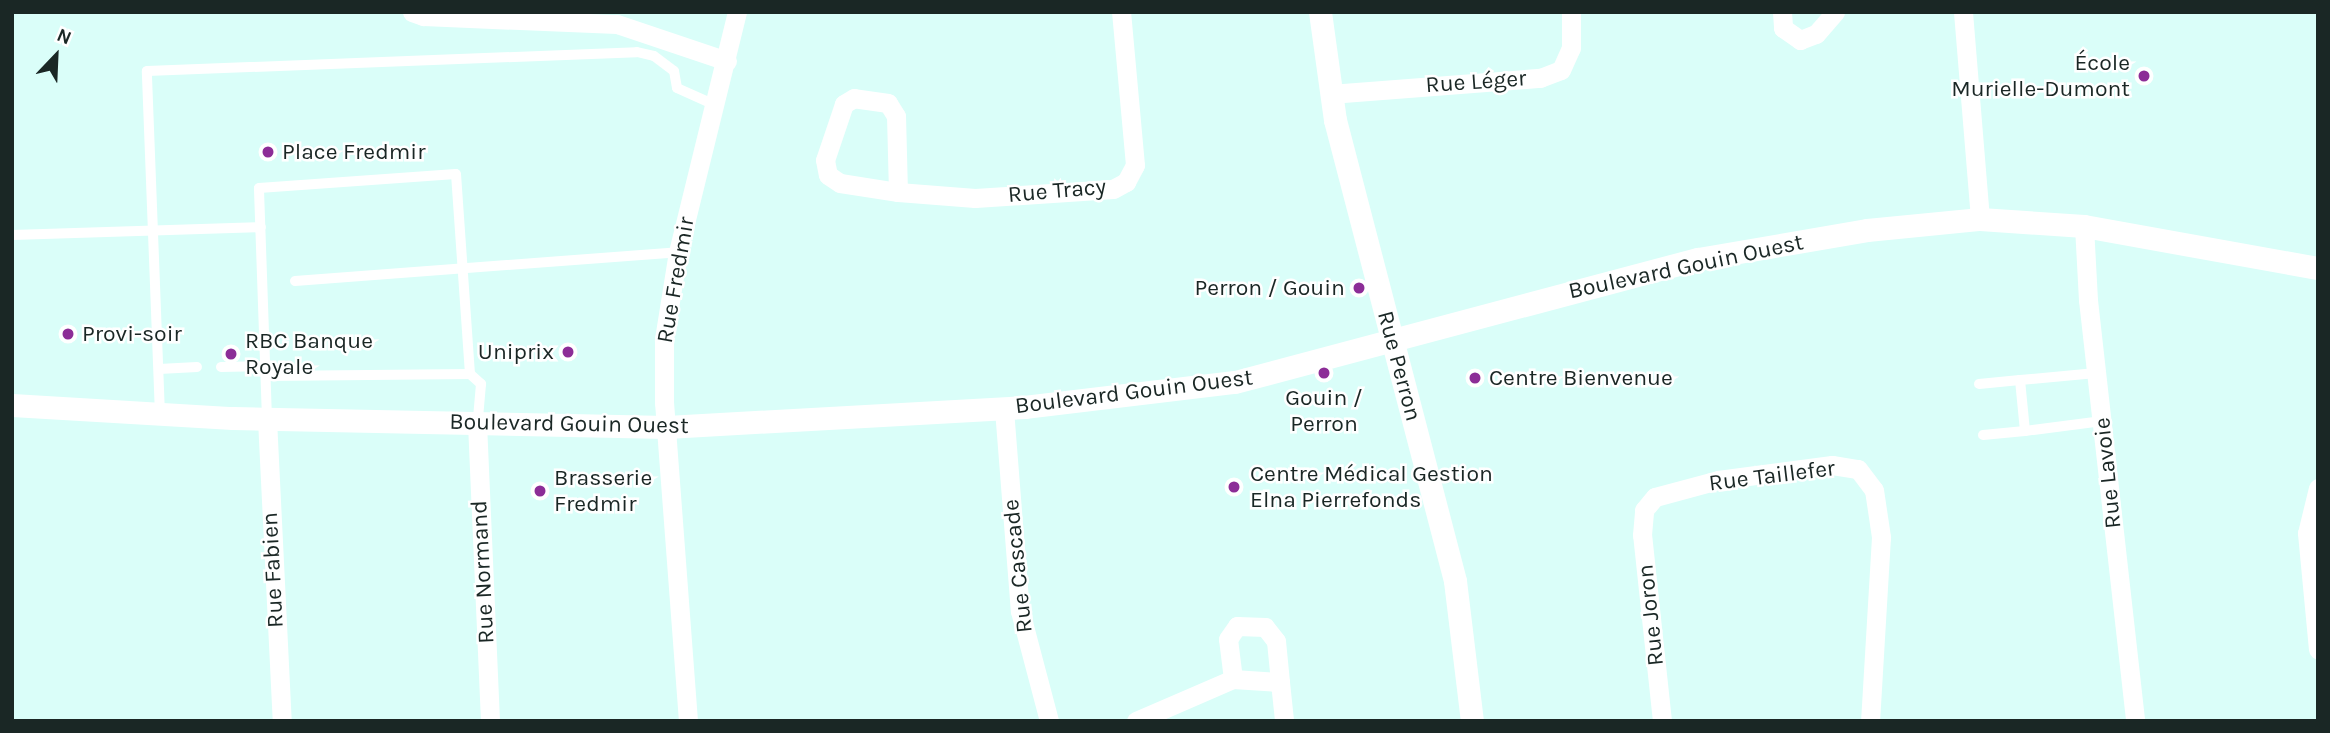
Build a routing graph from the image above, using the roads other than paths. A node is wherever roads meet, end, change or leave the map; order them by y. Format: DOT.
graph roads {
  1 [pos="412,12"];
  2 [pos="737,12"];
  3 [pos="1121,12"];
  4 [pos="1320,12"];
  5 [pos="1571,12"];
  6 [pos="1782,12"];
  7 [pos="1835,12"];
  8 [pos="1963,12"];
  9 [pos="727,61"];
  10 [pos="1330,94"];
  11 [pos="715,105"];
  12 [pos="898,192"];
  13 [pos="1980,219"];
  14 [pos="2084,226"];
  15 [pos="261,227"];
  16 [pos="152,231"];
  17 [pos="12,235"];
  18 [pos="678,252"];
  19 [pos="465,266"];
  20 [pos="2318,268"];
  21 [pos="295,281"];
  22 [pos="1393,343"];
  23 [pos="221,367"];
  24 [pos="197,368"];
  25 [pos="159,369"];
  26 [pos="268,371"];
  27 [pos="2096,373"];
  28 [pos="470,374"];
  29 [pos="2020,380"];
  30 [pos="1979,384"];
  31 [pos="12,405"];
  32 [pos="1004,409"];
  33 [pos="160,415"];
  34 [pos="267,419"];
  35 [pos="2102,421"];
  36 [pos="477,423"];
  37 [pos="667,427"];
  38 [pos="2025,431"];
  39 [pos="1983,435"];
  40 [pos="2318,488"];
  41 [pos="1644,510"];
  42 [pos="2318,649"];
  43 [pos="1233,679"];
  44 [pos="1280,682"];
  45 [pos="282,721"];
  46 [pos="490,721"];
  47 [pos="688,721"];
  48 [pos="1049,721"];
  49 [pos="1136,721"];
  50 [pos="1284,721"];
  51 [pos="1472,721"];
  52 [pos="1662,721"];
  53 [pos="1870,721"];
  54 [pos="2135,721"];
  1 -- 9 [label="street"];
  2 -- 9 [label="street, Rue Fredmir"];
  3 -- 12 [label="street, Rue Tracy"];
  4 -- 10 [label="street, Rue Perron"];
  5 -- 10 [label="street, Rue Léger"];
  6 -- 7 [label="street"];
  8 -- 13 [label="street"];
  9 -- 11 [label="street, Rue Fredmir"];
  10 -- 22 [label="street, Rue Perron"];
  11 -- 16 [label="lane"];
  11 -- 18 [label="street, Rue Fredmir"];
  12 -- 12 [label="street, Rue Tracy"];
  13 -- 14 [label="street, Boulevard Gouin Ouest"];
  13 -- 22 [label="street, Boulevard Gouin Ouest"];
  14 -- 20 [label="street, Boulevard Gouin Ouest"];
  14 -- 27 [label="street, Rue Lavoie"];
  15 -- 16 [label="lane"];
  15 -- 19 [label="lane"];
  15 -- 26 [label="lane"];
  16 -- 17 [label="lane"];
  16 -- 25 [label="lane"];
  18 -- 19 [label="lane"];
  18 -- 37 [label="street, Rue Fredmir"];
  19 -- 21 [label="lane"];
  19 -- 28 [label="lane"];
  22 -- 32 [label="street, Boulevard Gouin Ouest"];
  22 -- 51 [label="street, Rue Perron"];
  23 -- 26 [label="lane"];
  24 -- 25 [label="lane"];
  25 -- 33 [label="lane"];
  26 -- 28 [label="lane"];
  26 -- 34 [label="lane"];
  27 -- 29 [label="lane"];
  27 -- 35 [label="street, Rue Lavoie"];
  28 -- 36 [label="lane"];
  29 -- 30 [label="lane"];
  29 -- 38 [label="lane"];
  31 -- 33 [label="street, Boulevard Gouin Ouest"];
  32 -- 37 [label="street, Boulevard Gouin Ouest"];
  32 -- 48 [label="street, Rue Cascade"];
  33 -- 34 [label="street, Boulevard Gouin Ouest"];
  34 -- 36 [label="street, Boulevard Gouin Ouest"];
  34 -- 45 [label="street, Rue Fabien"];
  35 -- 38 [label="lane"];
  35 -- 54 [label="street, Rue Lavoie"];
  36 -- 37 [label="street, Boulevard Gouin Ouest"];
  36 -- 46 [label="street, Rue Normand"];
  37 -- 47 [label="street, Rue Fredmir"];
  38 -- 39 [label="lane"];
  40 -- 42 [label="street"];
  41 -- 52 [label="street, Rue Joron"];
  41 -- 53 [label="street, Rue Taillefer"];
  43 -- 44 [label="street"];
  43 -- 44 [label="street"];
  43 -- 49 [label="street"];
  44 -- 50 [label="street"];
}
